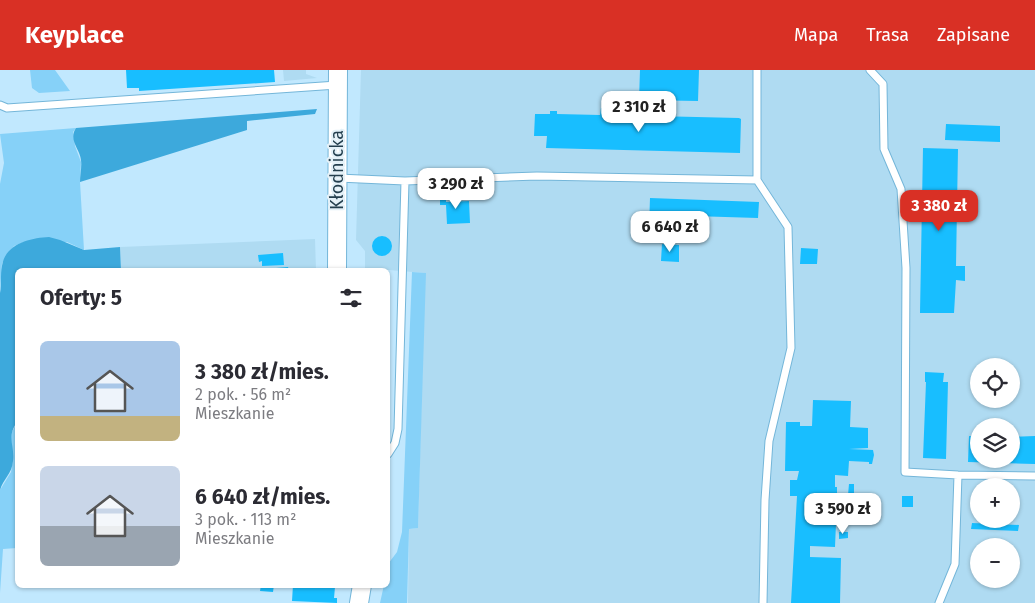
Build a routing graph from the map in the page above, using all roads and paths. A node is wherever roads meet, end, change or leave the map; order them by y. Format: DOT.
graph roads {
  1 [pos="757,70"];
  2 [pos="870,70"];
  3 [pos="338,78"];
  4 [pos="0,105"];
  5 [pos="338,178"];
  6 [pos="757,180"];
  7 [pos="405,181"];
  8 [pos="337,268"];
  9 [pos="390,451"];
  10 [pos="958,476"];
  11 [pos="1035,476"];
  12 [pos="362,588"];
  13 [pos="359,603"];
  14 [pos="764,603"];
  15 [pos="939,603"];
  1 -- 6 [label="lane"];
  2 -- 10 [label="lane"];
  3 -- 4 [label="lane"];
  3 -- 5 [label="street, Kłodnicka"];
  5 -- 7 [label="lane"];
  5 -- 8 [label="street, Kłodnicka"];
  6 -- 7 [label="lane"];
  6 -- 14 [label="lane"];
  7 -- 9 [label="lane"];
  10 -- 11 [label="lane"];
  10 -- 15 [label="lane"];
  12 -- 13 [label="street"];
}
